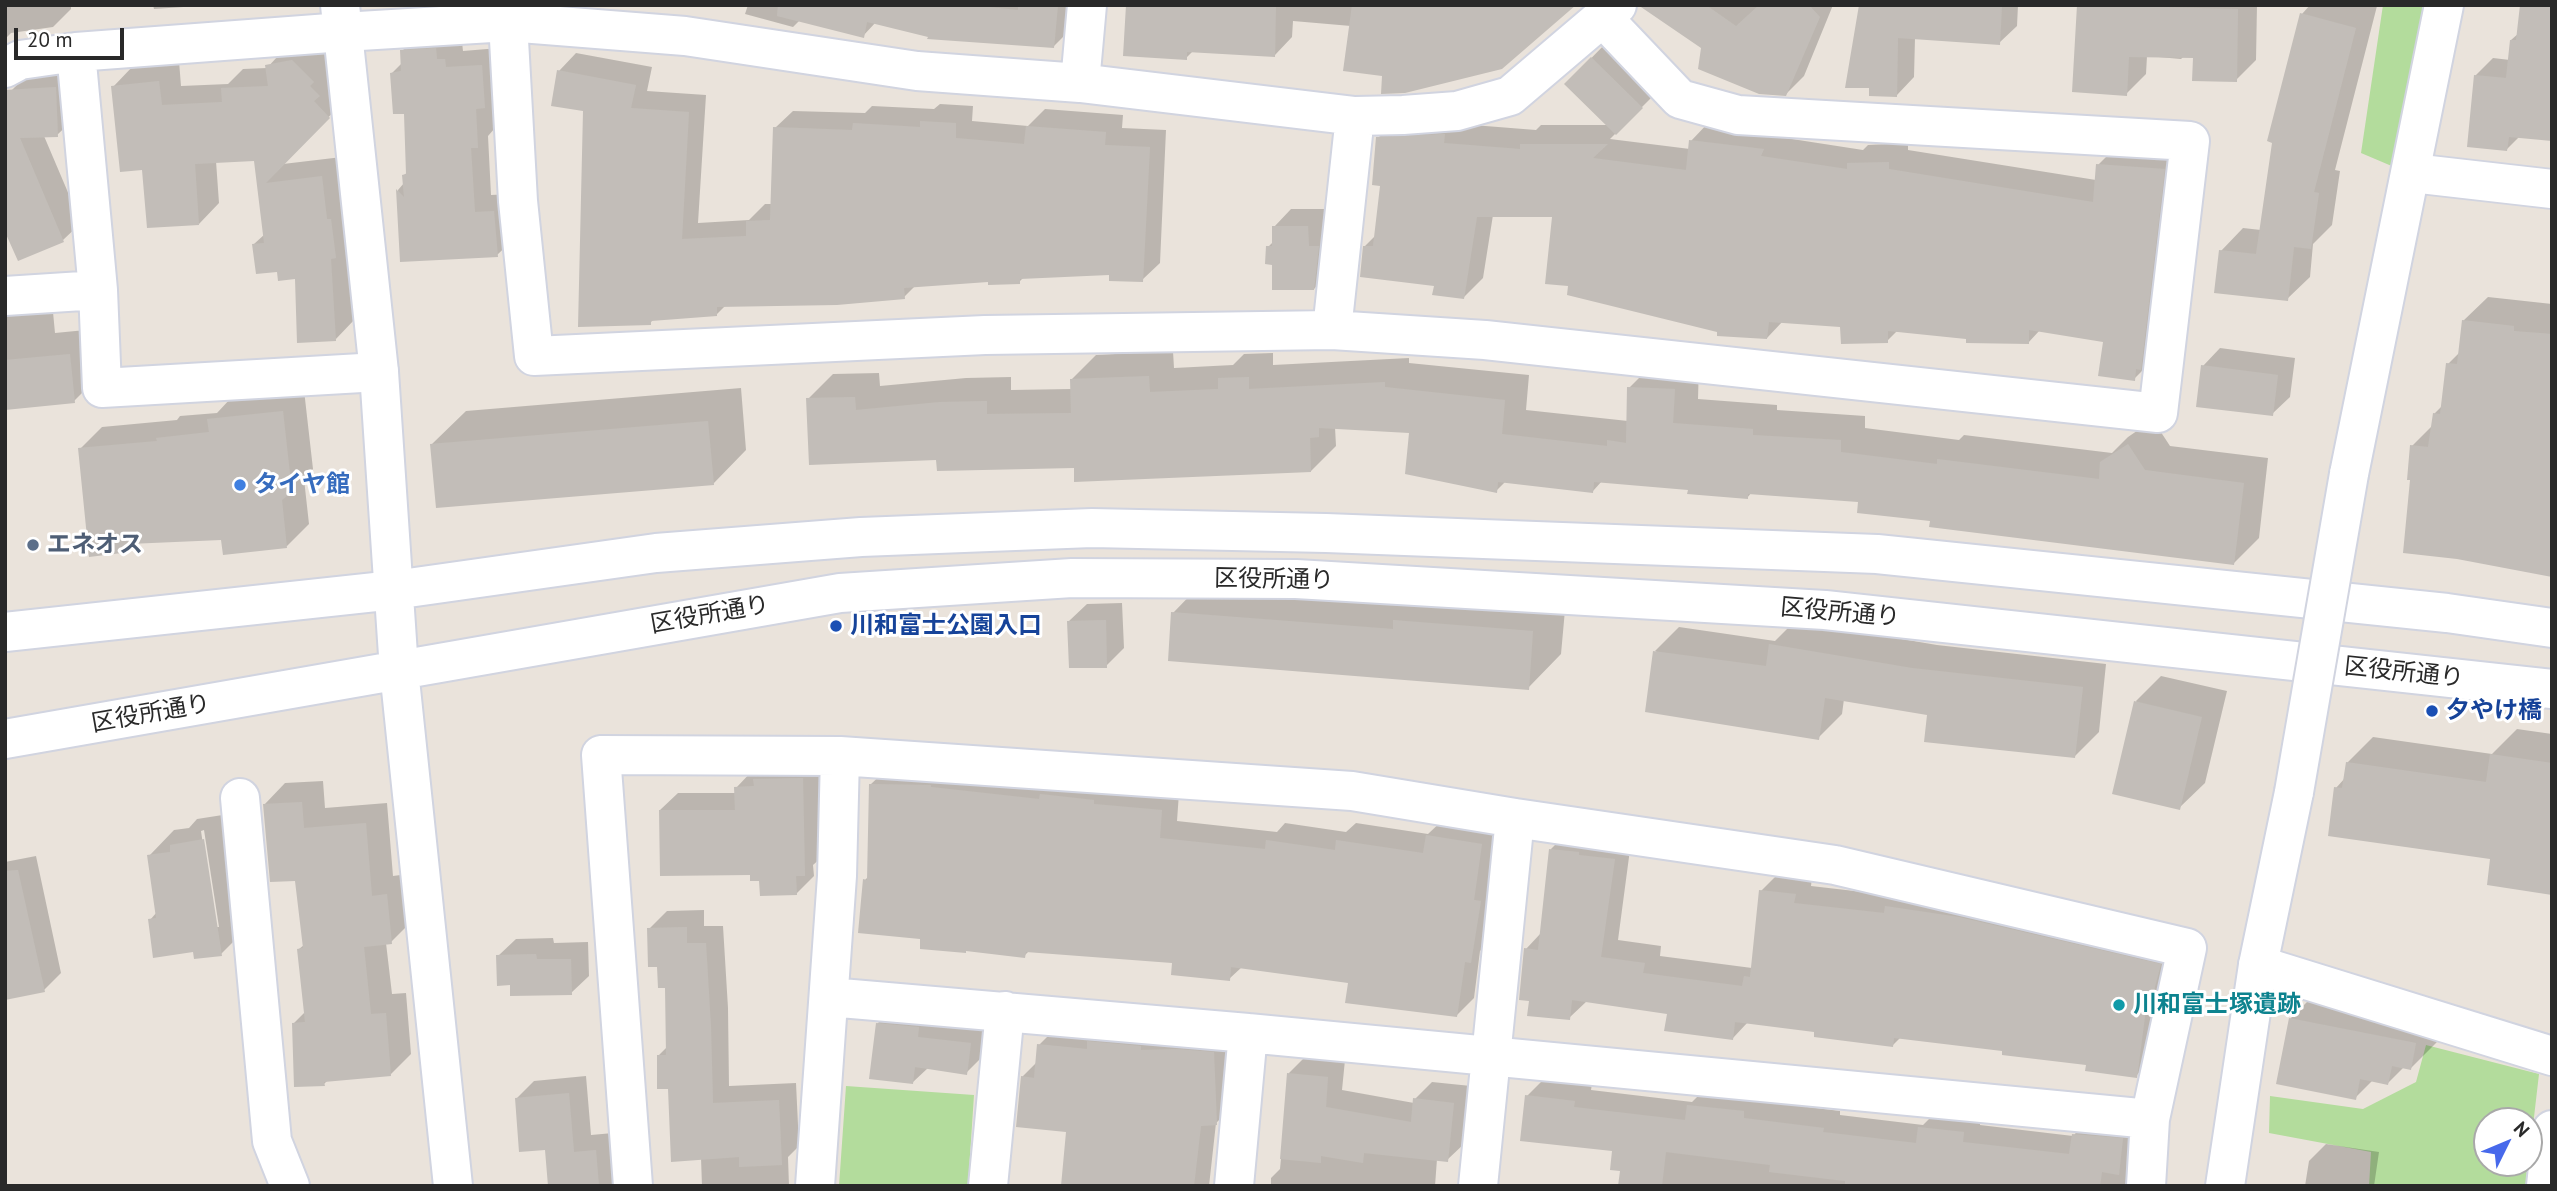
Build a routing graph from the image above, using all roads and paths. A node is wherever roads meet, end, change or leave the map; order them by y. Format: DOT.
graph roads {
  1 [pos="1087,5"];
  2 [pos="2444,5"];
  3 [pos="1610,12"];
  4 [pos="341,18"];
  5 [pos="508,22"];
  6 [pos="76,52"];
  7 [pos="5,68"];
  8 [pos="1080,83"];
  9 [pos="1355,116"];
  10 [pos="2412,173"];
  11 [pos="2552,190"];
  12 [pos="98,290"];
  13 [pos="5,296"];
  14 [pos="1332,330"];
  15 [pos="379,372"];
  16 [pos="394,590"];
  17 [pos="2552,628"];
  18 [pos="5,632"];
  19 [pos="399,670"];
  20 [pos="2552,689"];
  21 [pos="5,739"];
  22 [pos="840,757"];
  23 [pos="240,798"];
  24 [pos="1515,818"];
  25 [pos="2258,965"];
  26 [pos="829,997"];
  27 [pos="1005,1011"];
  28 [pos="1248,1033"];
  29 [pos="1491,1056"];
  30 [pos="2552,1056"];
  31 [pos="2150,1119"];
  32 [pos="2552,1130"];
  33 [pos="290,1186"];
  34 [pos="453,1186"];
  35 [pos="633,1186"];
  36 [pos="815,1186"];
  37 [pos="988,1186"];
  38 [pos="1234,1186"];
  39 [pos="1478,1186"];
  40 [pos="2146,1186"];
  41 [pos="2225,1186"];
  42 [pos="2546,1186"];
  1 -- 8 [label="street"];
  2 -- 10 [label="street"];
  3 -- 9 [label="street"];
  3 -- 14 [label="street"];
  4 -- 5 [label="street"];
  4 -- 6 [label="street"];
  4 -- 15 [label="street"];
  5 -- 8 [label="street"];
  5 -- 14 [label="street"];
  6 -- 7 [label="street"];
  6 -- 12 [label="street"];
  8 -- 9 [label="street"];
  9 -- 14 [label="street"];
  10 -- 11 [label="street"];
  10 -- 25 [label="street, bridge"];
  12 -- 13 [label="street"];
  12 -- 15 [label="street"];
  15 -- 16 [label="street"];
  16 -- 17 [label="street, 区役所通り"];
  16 -- 18 [label="street, 区役所通り"];
  16 -- 19 [label="street"];
  19 -- 20 [label="street, 区役所通り"];
  19 -- 21 [label="street, 区役所通り"];
  19 -- 34 [label="street"];
  22 -- 24 [label="street"];
  22 -- 26 [label="street"];
  22 -- 35 [label="street"];
  23 -- 33 [label="street"];
  24 -- 29 [label="street"];
  24 -- 31 [label="street"];
  25 -- 30 [label="street"];
  25 -- 41 [label="street"];
  26 -- 27 [label="street"];
  26 -- 36 [label="street"];
  27 -- 28 [label="street"];
  27 -- 37 [label="street"];
  28 -- 29 [label="street"];
  28 -- 38 [label="street"];
  29 -- 31 [label="street"];
  29 -- 39 [label="street"];
  31 -- 40 [label="street"];
  32 -- 42 [label="street"];
}
